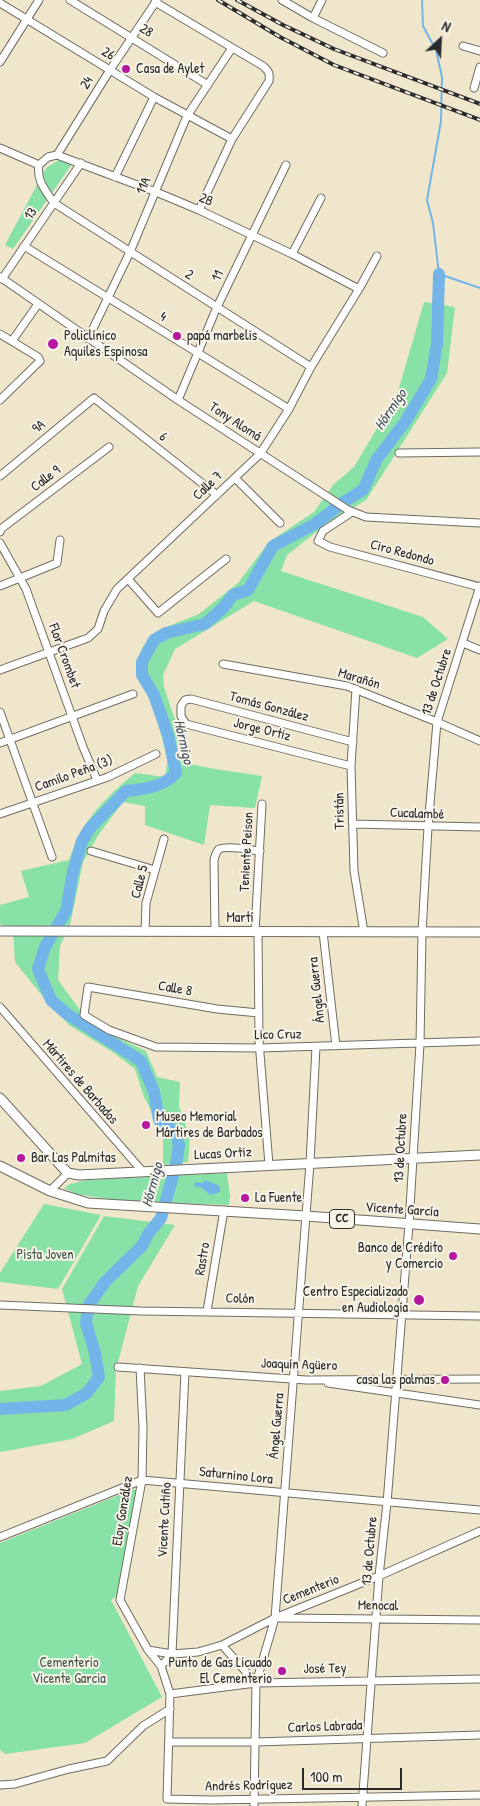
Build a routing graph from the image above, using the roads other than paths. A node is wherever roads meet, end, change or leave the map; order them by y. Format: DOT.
graph roads {
  1 [pos="39,0"];
  2 [pos="70,0"];
  3 [pos="282,0"];
  4 [pos="322,0"];
  5 [pos="156,1"];
  6 [pos="0,3"];
  7 [pos="313,18"];
  8 [pos="26,20"];
  9 [pos="132,37"];
  10 [pos="463,46"];
  11 [pos="232,48"];
  12 [pos="480,51"];
  13 [pos="383,53"];
  14 [pos="0,62"];
  15 [pos="480,67"];
  16 [pos="110,70"];
  17 [pos="208,85"];
  18 [pos="474,88"];
  19 [pos="154,97"];
  20 [pos="187,116"];
  21 [pos="232,139"];
  22 [pos="0,148"];
  23 [pos="57,155"];
  24 [pos="81,163"];
  25 [pos="38,165"];
  26 [pos="286,165"];
  27 [pos="115,177"];
  28 [pos="156,192"];
  29 [pos="320,198"];
  30 [pos="54,203"];
  31 [pos="200,210"];
  32 [pos="252,234"];
  33 [pos="24,246"];
  34 [pos="130,252"];
  35 [pos="292,254"];
  36 [pos="377,256"];
  37 [pos="1,278"];
  38 [pos="359,289"];
  39 [pos="108,298"];
  40 [pos="38,304"];
  41 [pos="217,307"];
  42 [pos="0,334"];
  43 [pos="88,339"];
  44 [pos="12,341"];
  45 [pos="198,353"];
  46 [pos="312,367"];
  47 [pos="94,398"];
  48 [pos="0,400"];
  49 [pos="178,400"];
  50 [pos="289,409"];
  51 [pos="109,448"];
  52 [pos="480,452"];
  53 [pos="399,453"];
  54 [pos="260,454"];
  55 [pos="0,476"];
  56 [pos="235,478"];
  57 [pos="217,495"];
  58 [pos="350,511"];
  59 [pos="280,523"];
  60 [pos="480,523"];
  61 [pos="0,532"];
  62 [pos="60,540"];
  63 [pos="0,543"];
  64 [pos="226,559"];
  65 [pos="20,578"];
  66 [pos="128,579"];
  67 [pos="0,586"];
  68 [pos="480,586"];
  69 [pos="463,643"];
  70 [pos="480,650"];
  71 [pos="50,652"];
  72 [pos="223,664"];
  73 [pos="0,670"];
  74 [pos="356,689"];
  75 [pos="133,694"];
  76 [pos="181,706"];
  77 [pos="0,712"];
  78 [pos="72,717"];
  79 [pos="436,722"];
  80 [pos="10,739"];
  81 [pos="480,741"];
  82 [pos="353,742"];
  83 [pos="0,743"];
  84 [pos="156,754"];
  85 [pos="351,766"];
  86 [pos="97,780"];
  87 [pos="32,802"];
  88 [pos="262,804"];
  89 [pos="0,814"];
  90 [pos="352,824"];
  91 [pos="428,827"];
  92 [pos="480,828"];
  93 [pos="164,839"];
  94 [pos="91,851"];
  95 [pos="260,851"];
  96 [pos="52,857"];
  97 [pos="155,870"];
  98 [pos="0,931"];
  99 [pos="145,932"];
  100 [pos="215,932"];
  101 [pos="257,932"];
  102 [pos="323,932"];
  103 [pos="364,932"];
  104 [pos="422,932"];
  105 [pos="480,932"];
  106 [pos="0,1007"];
  107 [pos="259,1013"];
  108 [pos="84,1015"];
  109 [pos="480,1041"];
  110 [pos="420,1044"];
  111 [pos="336,1046"];
  112 [pos="316,1047"];
  113 [pos="260,1048"];
  114 [pos="0,1098"];
  115 [pos="480,1155"];
  116 [pos="413,1158"];
  117 [pos="310,1163"];
  118 [pos="269,1165"];
  119 [pos="0,1166"];
  120 [pos="143,1172"];
  121 [pos="68,1173"];
  122 [pos="50,1191"];
  123 [pos="224,1210"];
  124 [pos="306,1216"];
  125 [pos="409,1224"];
  126 [pos="480,1229"];
  127 [pos="0,1306"];
  128 [pos="207,1311"];
  129 [pos="299,1313"];
  130 [pos="401,1315"];
  131 [pos="480,1316"];
  132 [pos="118,1367"];
  133 [pos="140,1368"];
  134 [pos="186,1372"];
  135 [pos="293,1378"];
  136 [pos="396,1379"];
  137 [pos="480,1379"];
  138 [pos="306,1380"];
  139 [pos="395,1393"];
  140 [pos="480,1405"];
  141 [pos="142,1480"];
  142 [pos="180,1482"];
  143 [pos="284,1493"];
  144 [pos="387,1502"];
  145 [pos="480,1510"];
  146 [pos="480,1531"];
  147 [pos="0,1537"];
  148 [pos="379,1576"];
  149 [pos="275,1618"];
  150 [pos="378,1618"];
  151 [pos="480,1620"];
  152 [pos="222,1646"];
  153 [pos="148,1650"];
  154 [pos="172,1654"];
  155 [pos="160,1666"];
  156 [pos="480,1679"];
  157 [pos="371,1681"];
  158 [pos="256,1683"];
  159 [pos="170,1694"];
  160 [pos="170,1709"];
  161 [pos="480,1735"];
  162 [pos="367,1738"];
  163 [pos="170,1742"];
  164 [pos="256,1742"];
  165 [pos="0,1785"];
  166 [pos="480,1795"];
  167 [pos="254,1802"];
  168 [pos="363,1802"];
  1 -- 8 [label="street"];
  2 -- 9 [label="street, 28"];
  3 -- 7 [label="street"];
  4 -- 7 [label="street"];
  5 -- 9 [label="street, 24"];
  5 -- 11 [label="street"];
  6 -- 8 [label="street, 26"];
  7 -- 13 [label="street"];
  8 -- 14 [label="street"];
  8 -- 16 [label="street, 26"];
  9 -- 16 [label="street, 24"];
  9 -- 17 [label="street, 28"];
  10 -- 12 [label="street"];
  11 -- 17 [label="street, 11A"];
  11 -- 21 [label="street"];
  15 -- 18 [label="street"];
  16 -- 19 [label="street, 26"];
  16 -- 23 [label="street, 24"];
  17 -- 20 [label="street, 11A"];
  19 -- 20 [label="street, 26"];
  19 -- 27 [label="street"];
  20 -- 21 [label="street, 26"];
  20 -- 28 [label="street, 11A"];
  21 -- 31 [label="street"];
  22 -- 25 [label="street"];
  23 -- 24 [label="street, 2B"];
  23 -- 25 [label="street"];
  24 -- 27 [label="street, 2B"];
  24 -- 30 [label="street, 13"];
  25 -- 30 [label="street"];
  26 -- 32 [label="street, 11"];
  27 -- 28 [label="street, 2B"];
  28 -- 31 [label="street, 2B"];
  28 -- 34 [label="street, 11A"];
  29 -- 35 [label="street"];
  30 -- 33 [label="street, 13"];
  30 -- 34 [label="street, 2"];
  31 -- 32 [label="street, 2B"];
  32 -- 35 [label="street, 2B"];
  32 -- 41 [label="street, 11"];
  33 -- 37 [label="street, 13"];
  33 -- 39 [label="street, 4"];
  34 -- 39 [label="street, 11A"];
  34 -- 41 [label="street, 2"];
  35 -- 38 [label="street, 2B"];
  36 -- 38 [label="street, Calle 7"];
  37 -- 40 [label="street, Tony Alomá"];
  38 -- 46 [label="street, Calle 7"];
  39 -- 43 [label="street, 11A"];
  39 -- 45 [label="street, 4"];
  40 -- 43 [label="street, Tony Alomá"];
  40 -- 44 [label="street"];
  41 -- 45 [label="street, 11"];
  41 -- 46 [label="street, 2"];
  42 -- 44 [label="street"];
  43 -- 49 [label="street, Tony Alomá"];
  44 -- 48 [label="street"];
  45 -- 49 [label="street, 11"];
  45 -- 50 [label="street, 4"];
  46 -- 50 [label="street, Calle 7"];
  47 -- 55 [label="street, 9A"];
  47 -- 57 [label="street, 6"];
  49 -- 54 [label="street, Tony Alomá"];
  50 -- 54 [label="street, Calle 7"];
  51 -- 61 [label="street, Calle 9"];
  52 -- 53 [label="street"];
  54 -- 56 [label="street, Calle 7"];
  54 -- 58 [label="street, Tony Alomá"];
  56 -- 57 [label="street, Calle 7"];
  56 -- 59 [label="street"];
  57 -- 66 [label="street, Calle 7"];
  58 -- 60 [label="street, Tony Alomá"];
  58 -- 68 [label="street, Ciro Redondo"];
  62 -- 65 [label="street"];
  63 -- 65 [label="street, Flor Crombet"];
  64 -- 66 [label="street"];
  65 -- 67 [label="street"];
  65 -- 71 [label="street, Flor Crombet"];
  66 -- 71 [label="street, Calle 7"];
  68 -- 69 [label="street, 13 de Octubre"];
  69 -- 70 [label="street"];
  69 -- 79 [label="street, 13 de Octubre"];
  71 -- 73 [label="street, Calle 7"];
  71 -- 78 [label="street, Flor Crombet"];
  72 -- 74 [label="street, Marañón"];
  74 -- 79 [label="street, Marañón"];
  74 -- 82 [label="street, Tristán"];
  75 -- 78 [label="street"];
  76 -- 82 [label="street, Tomás González"];
  76 -- 85 [label="street, Jorge Ortiz"];
  77 -- 80 [label="street"];
  78 -- 80 [label="street"];
  78 -- 86 [label="street, Flor Crombet"];
  79 -- 81 [label="street, Marañón"];
  79 -- 91 [label="street, 13 de Octubre"];
  80 -- 83 [label="street"];
  80 -- 87 [label="street"];
  82 -- 85 [label="street, Tristán"];
  84 -- 86 [label="street, Camilo Peña (3)"];
  85 -- 90 [label="street, Tristán"];
  86 -- 87 [label="street, Camilo Peña (3)"];
  87 -- 89 [label="street, Camilo Peña (3)"];
  87 -- 96 [label="street"];
  88 -- 95 [label="street, Teniente Peison"];
  90 -- 91 [label="street, Cucalambé"];
  90 -- 103 [label="street, Tristán"];
  91 -- 92 [label="street, Cucalambé"];
  91 -- 104 [label="street, 13 de Octubre"];
  93 -- 97 [label="street, Calle 5"];
  94 -- 97 [label="street"];
  95 -- 100 [label="street"];
  95 -- 101 [label="street, Teniente Peison"];
  97 -- 99 [label="street, Calle 5"];
  98 -- 99 [label="main road, Martí"];
  99 -- 100 [label="main road, Martí"];
  100 -- 101 [label="main road, Martí"];
  101 -- 102 [label="main road, Martí"];
  101 -- 107 [label="street, Teniente Peison"];
  102 -- 103 [label="main road, Martí"];
  102 -- 111 [label="street, Ángel Guerra"];
  103 -- 104 [label="main road, Martí"];
  104 -- 105 [label="main road, Martí"];
  104 -- 110 [label="street, 13 de Octubre"];
  106 -- 120 [label="street, Mártires de Barbados"];
  107 -- 108 [label="street, Calle 8"];
  107 -- 113 [label="street, Teniente Peison"];
  108 -- 113 [label="street, Lico Cruz"];
  109 -- 110 [label="street, Lico Cruz"];
  110 -- 111 [label="street, Lico Cruz"];
  110 -- 116 [label="street, 13 de Octubre"];
  111 -- 112 [label="street, Lico Cruz"];
  112 -- 113 [label="street, Lico Cruz"];
  112 -- 117 [label="street, Ángel Guerra"];
  113 -- 118 [label="street, Teniente Peison"];
  114 -- 121 [label="main road"];
  115 -- 116 [label="main road, Lucas Ortiz"];
  116 -- 117 [label="main road, Lucas Ortiz"];
  116 -- 125 [label="street, 13 de Octubre"];
  117 -- 118 [label="main road, Lucas Ortiz"];
  117 -- 124 [label="street, Ángel Guerra"];
  118 -- 120 [label="main road, Lucas Ortiz"];
  119 -- 122 [label="main road, Vicente García / CC"];
  120 -- 121 [label="main road, Lucas Ortiz"];
  121 -- 122 [label="street"];
  122 -- 123 [label="main road, Vicente García / CC"];
  123 -- 124 [label="main road, Vicente García / CC"];
  123 -- 128 [label="street, Rastro"];
  124 -- 125 [label="main road, Vicente García / CC"];
  124 -- 129 [label="street, Ángel Guerra"];
  125 -- 126 [label="main road, Vicente García / CC"];
  125 -- 130 [label="street, 13 de Octubre"];
  127 -- 128 [label="street, Colón"];
  128 -- 129 [label="street, Colón"];
  129 -- 130 [label="street, Colón"];
  129 -- 135 [label="street, Ángel Guerra"];
  130 -- 131 [label="street, Colón"];
  130 -- 136 [label="street, 13 de Octubre"];
  132 -- 133 [label="street, Joaquín Agüero"];
  133 -- 134 [label="street, Joaquín Agüero"];
  133 -- 141 [label="street, Eloy González"];
  134 -- 135 [label="street, Joaquín Agüero"];
  134 -- 142 [label="street, Vicente Cutiño"];
  135 -- 138 [label="street, Joaquín Agüero"];
  135 -- 143 [label="street, Ángel Guerra"];
  136 -- 137 [label="street, Joaquín Agüero"];
  136 -- 138 [label="street, Joaquín Agüero"];
  136 -- 139 [label="street, 13 de Octubre"];
  138 -- 139 [label="street"];
  139 -- 140 [label="street"];
  139 -- 144 [label="street, 13 de Octubre"];
  141 -- 142 [label="street, Saturnino Lora"];
  141 -- 147 [label="street, Saturnino Lora"];
  141 -- 153 [label="street, Eloy González"];
  142 -- 143 [label="street, Saturnino Lora"];
  142 -- 154 [label="street, Vicente Cutiño"];
  143 -- 144 [label="street, Saturnino Lora"];
  143 -- 149 [label="street, Ángel Guerra"];
  144 -- 145 [label="street, Saturnino Lora"];
  144 -- 148 [label="street, 13 de Octubre"];
  146 -- 148 [label="street, Cementerio"];
  148 -- 149 [label="street, Cementerio"];
  148 -- 150 [label="street, 13 de Octubre"];
  149 -- 150 [label="street, Menocal"];
  149 -- 152 [label="street, Cementerio"];
  149 -- 158 [label="street, Ángel Guerra"];
  150 -- 151 [label="street, Menocal"];
  150 -- 157 [label="street, 13 de Octubre"];
  152 -- 154 [label="street, Cementerio"];
  152 -- 158 [label="street"];
  153 -- 154 [label="street, Cementerio"];
  153 -- 155 [label="street"];
  154 -- 155 [label="street"];
  155 -- 159 [label="street"];
  156 -- 157 [label="street, José Tey"];
  157 -- 158 [label="street, José Tey"];
  157 -- 162 [label="street, 13 de Octubre"];
  158 -- 159 [label="street, José Tey"];
  158 -- 164 [label="street, Ángel Guerra"];
  159 -- 160 [label="street"];
  160 -- 163 [label="street"];
  160 -- 165 [label="street"];
  161 -- 162 [label="street, Carlos Labrada"];
  162 -- 164 [label="street, Carlos Labrada"];
  162 -- 168 [label="street, 13 de Octubre"];
  163 -- 164 [label="street, Carlos Labrada"];
  163 -- 167 [label="street, Andrés Rodríguez"];
  164 -- 167 [label="street, Ángel Guerra"];
  166 -- 168 [label="street, Andrés Rodríguez"];
  167 -- 168 [label="street, Andrés Rodríguez"];
}
